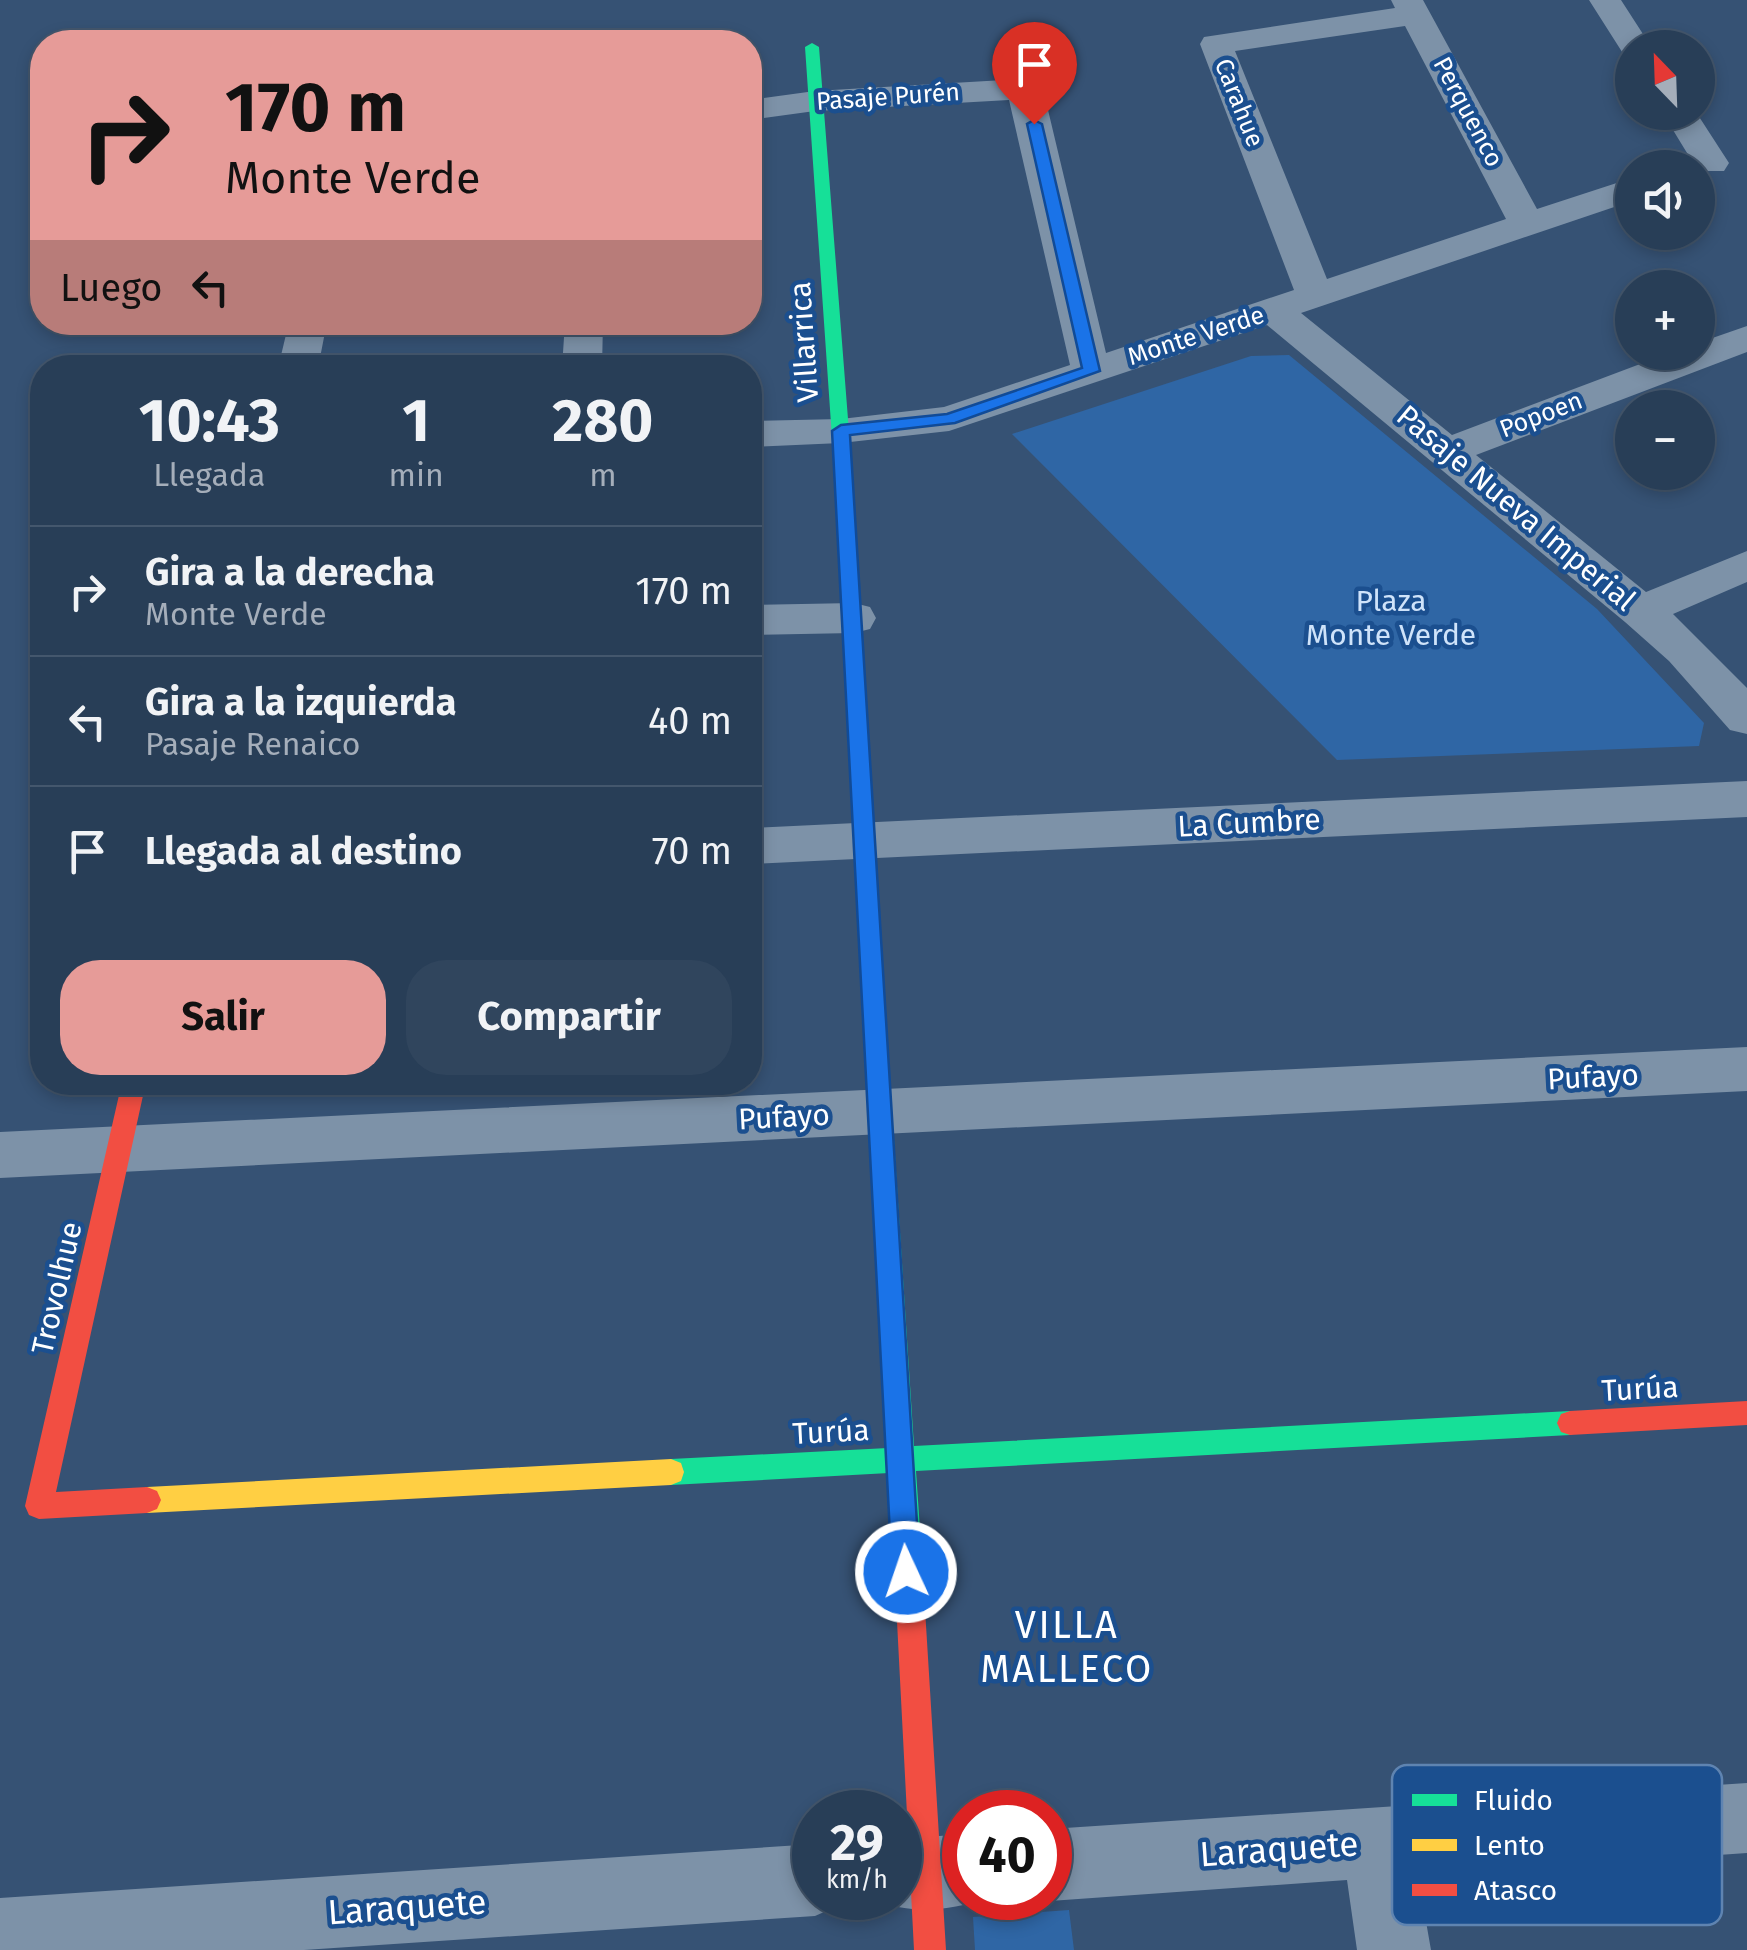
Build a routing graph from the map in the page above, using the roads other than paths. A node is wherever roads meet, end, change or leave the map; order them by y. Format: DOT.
graph roads {
  1 [pos="1605,0"];
  2 [pos="1412,8"];
  3 [pos="1624,30"];
  4 [pos="812,47"];
  5 [pos="815,101"];
  6 [pos="762,108"];
  7 [pos="1747,151"];
  8 [pos="1715,161"];
  9 [pos="1615,195"];
  10 [pos="1527,224"];
  11 [pos="1315,296"];
  12 [pos="1273,310"];
  13 [pos="1747,338"];
  14 [pos="1091,371"];
  15 [pos="841,431"];
  16 [pos="762,434"];
  17 [pos="1448,450"];
  18 [pos="1747,565"];
  19 [pos="1641,611"];
  20 [pos="854,618"];
  21 [pos="762,620"];
  22 [pos="1747,718"];
  23 [pos="1747,799"];
  24 [pos="862,841"];
  25 [pos="762,845"];
  26 [pos="1747,1070"];
  27 [pos="131,1095"];
  28 [pos="882,1112"];
  29 [pos="119,1149"];
  30 [pos="0,1155"];
  31 [pos="1747,1413"];
  32 [pos="899,1459"];
  33 [pos="39,1506"];
  34 [pos="1747,1818"];
  35 [pos="1722,1820"];
  36 [pos="1392,1841"];
  37 [pos="1377,1842"];
  38 [pos="1072,1863"];
  39 [pos="930,1873"];
  40 [pos="792,1883"];
  41 [pos="437,1928"];
  42 [pos="0,1934"];
  43 [pos="930,1950"];
  44 [pos="1394,1950"];
  1 -- 3 [label="street"];
  2 -- 10 [label="street, Perquenco"];
  2 -- 11 [label="street, Carahue"];
  4 -- 5 [label="street, Villarrica"];
  5 -- 6 [label="street, Pasaje Purén"];
  5 -- 14 [label="street, Pasaje Purén"];
  5 -- 15 [label="street, Villarrica"];
  7 -- 8 [label="street"];
  9 -- 10 [label="street, Monte Verde"];
  10 -- 11 [label="street, Monte Verde"];
  11 -- 12 [label="street, Monte Verde"];
  12 -- 14 [label="street, Monte Verde"];
  12 -- 17 [label="street, Pasaje Nueva Imperial"];
  13 -- 17 [label="street, Popoen"];
  14 -- 15 [label="street, Monte Verde"];
  15 -- 16 [label="street, Monte Verde"];
  15 -- 20 [label="street, Villarrica"];
  17 -- 19 [label="street, Pasaje Nueva Imperial"];
  18 -- 19 [label="street"];
  19 -- 22 [label="street, Pasaje Nueva Imperial"];
  20 -- 21 [label="street"];
  20 -- 24 [label="street, Villarrica"];
  23 -- 24 [label="street, La Cumbre"];
  24 -- 25 [label="street, La Cumbre"];
  24 -- 28 [label="street, Villarrica"];
  26 -- 28 [label="street, Pufayo"];
  27 -- 29 [label="street, Trovolhue"];
  28 -- 29 [label="street, Pufayo"];
  28 -- 32 [label="street, Villarrica"];
  29 -- 30 [label="street, Pufayo"];
  29 -- 33 [label="street, Trovolhue"];
  31 -- 32 [label="street, Turúa"];
  32 -- 33 [label="street, Turúa"];
  32 -- 39 [label="street, Villarrica"];
  34 -- 35 [label="street, Laraquete"];
  36 -- 37 [label="street, Laraquete"];
  37 -- 38 [label="street, Laraquete"];
  37 -- 44 [label="street"];
  39 -- 43 [label="street, Villarrica"];
  40 -- 41 [label="street, Laraquete"];
  41 -- 42 [label="street, Laraquete"];
}
